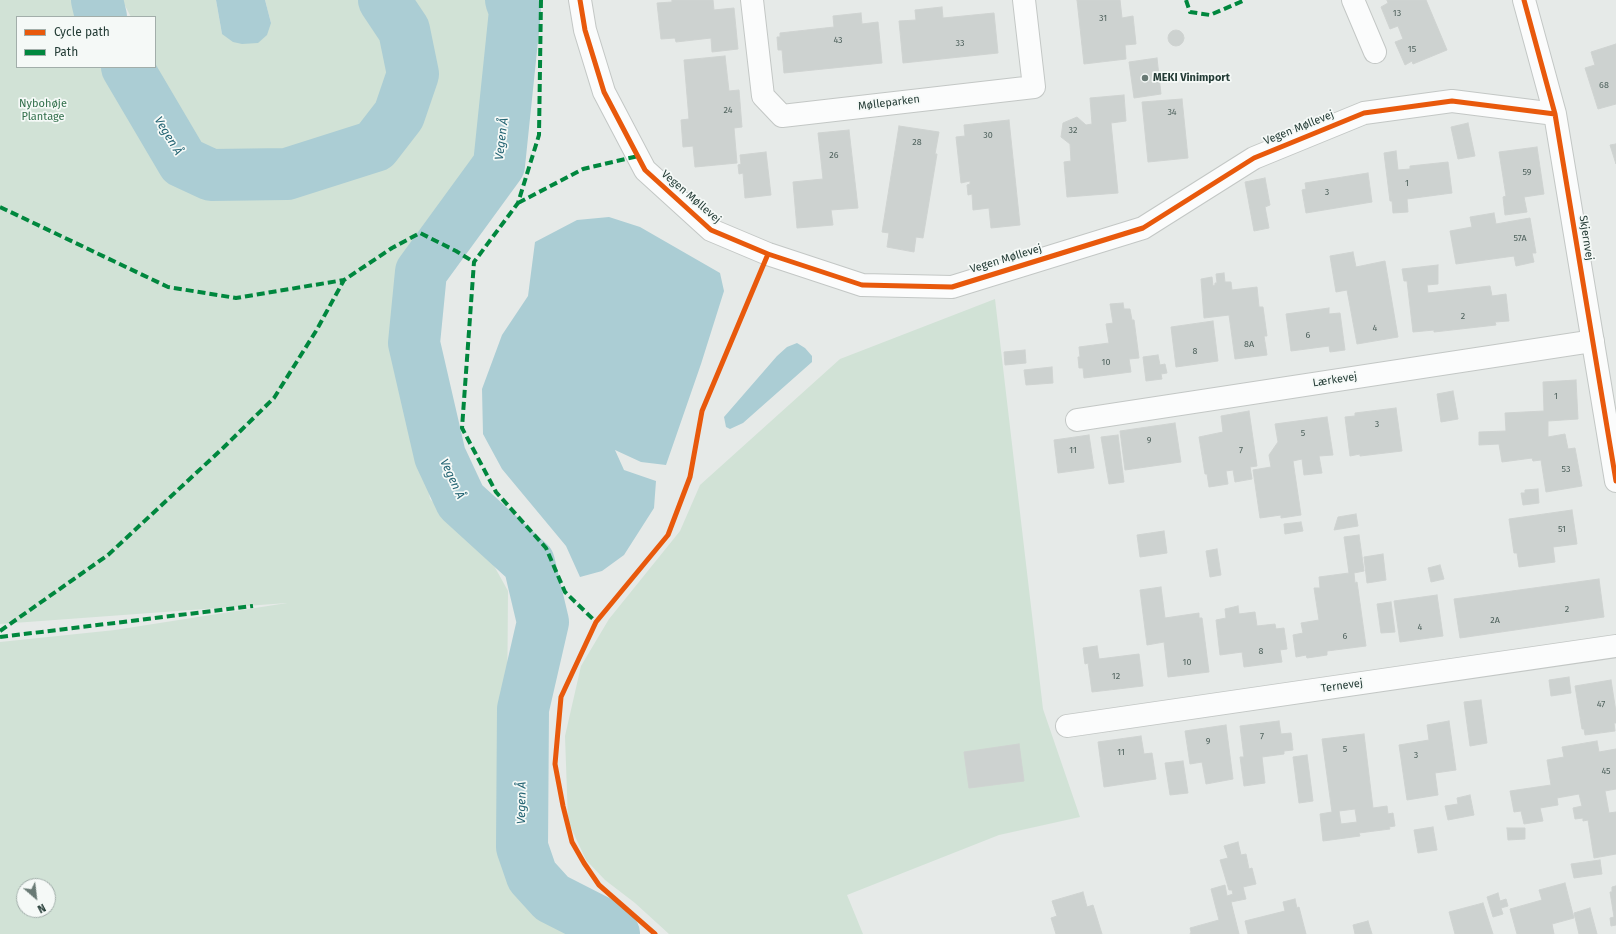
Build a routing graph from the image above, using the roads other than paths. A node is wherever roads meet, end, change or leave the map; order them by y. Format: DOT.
graph roads {
  1 [pos="580,0"];
  2 [pos="752,0"];
  3 [pos="1024,0"];
  4 [pos="1353,0"];
  5 [pos="1524,0"];
  6 [pos="1375,52"];
  7 [pos="1555,114"];
  8 [pos="1593,341"];
  9 [pos="1077,420"];
  10 [pos="1616,482"];
  11 [pos="1616,646"];
  12 [pos="1067,726"];
  1 -- 7 [label="street, Vegen Møllevej"];
  2 -- 3 [label="street, Mølleparken"];
  4 -- 6 [label="street"];
  5 -- 7 [label="street, Skjernvej"];
  7 -- 8 [label="street, Skjernvej"];
  8 -- 9 [label="street, Lærkevej"];
  8 -- 10 [label="street, Skjernvej"];
  11 -- 12 [label="street, Ternevej"];
}
